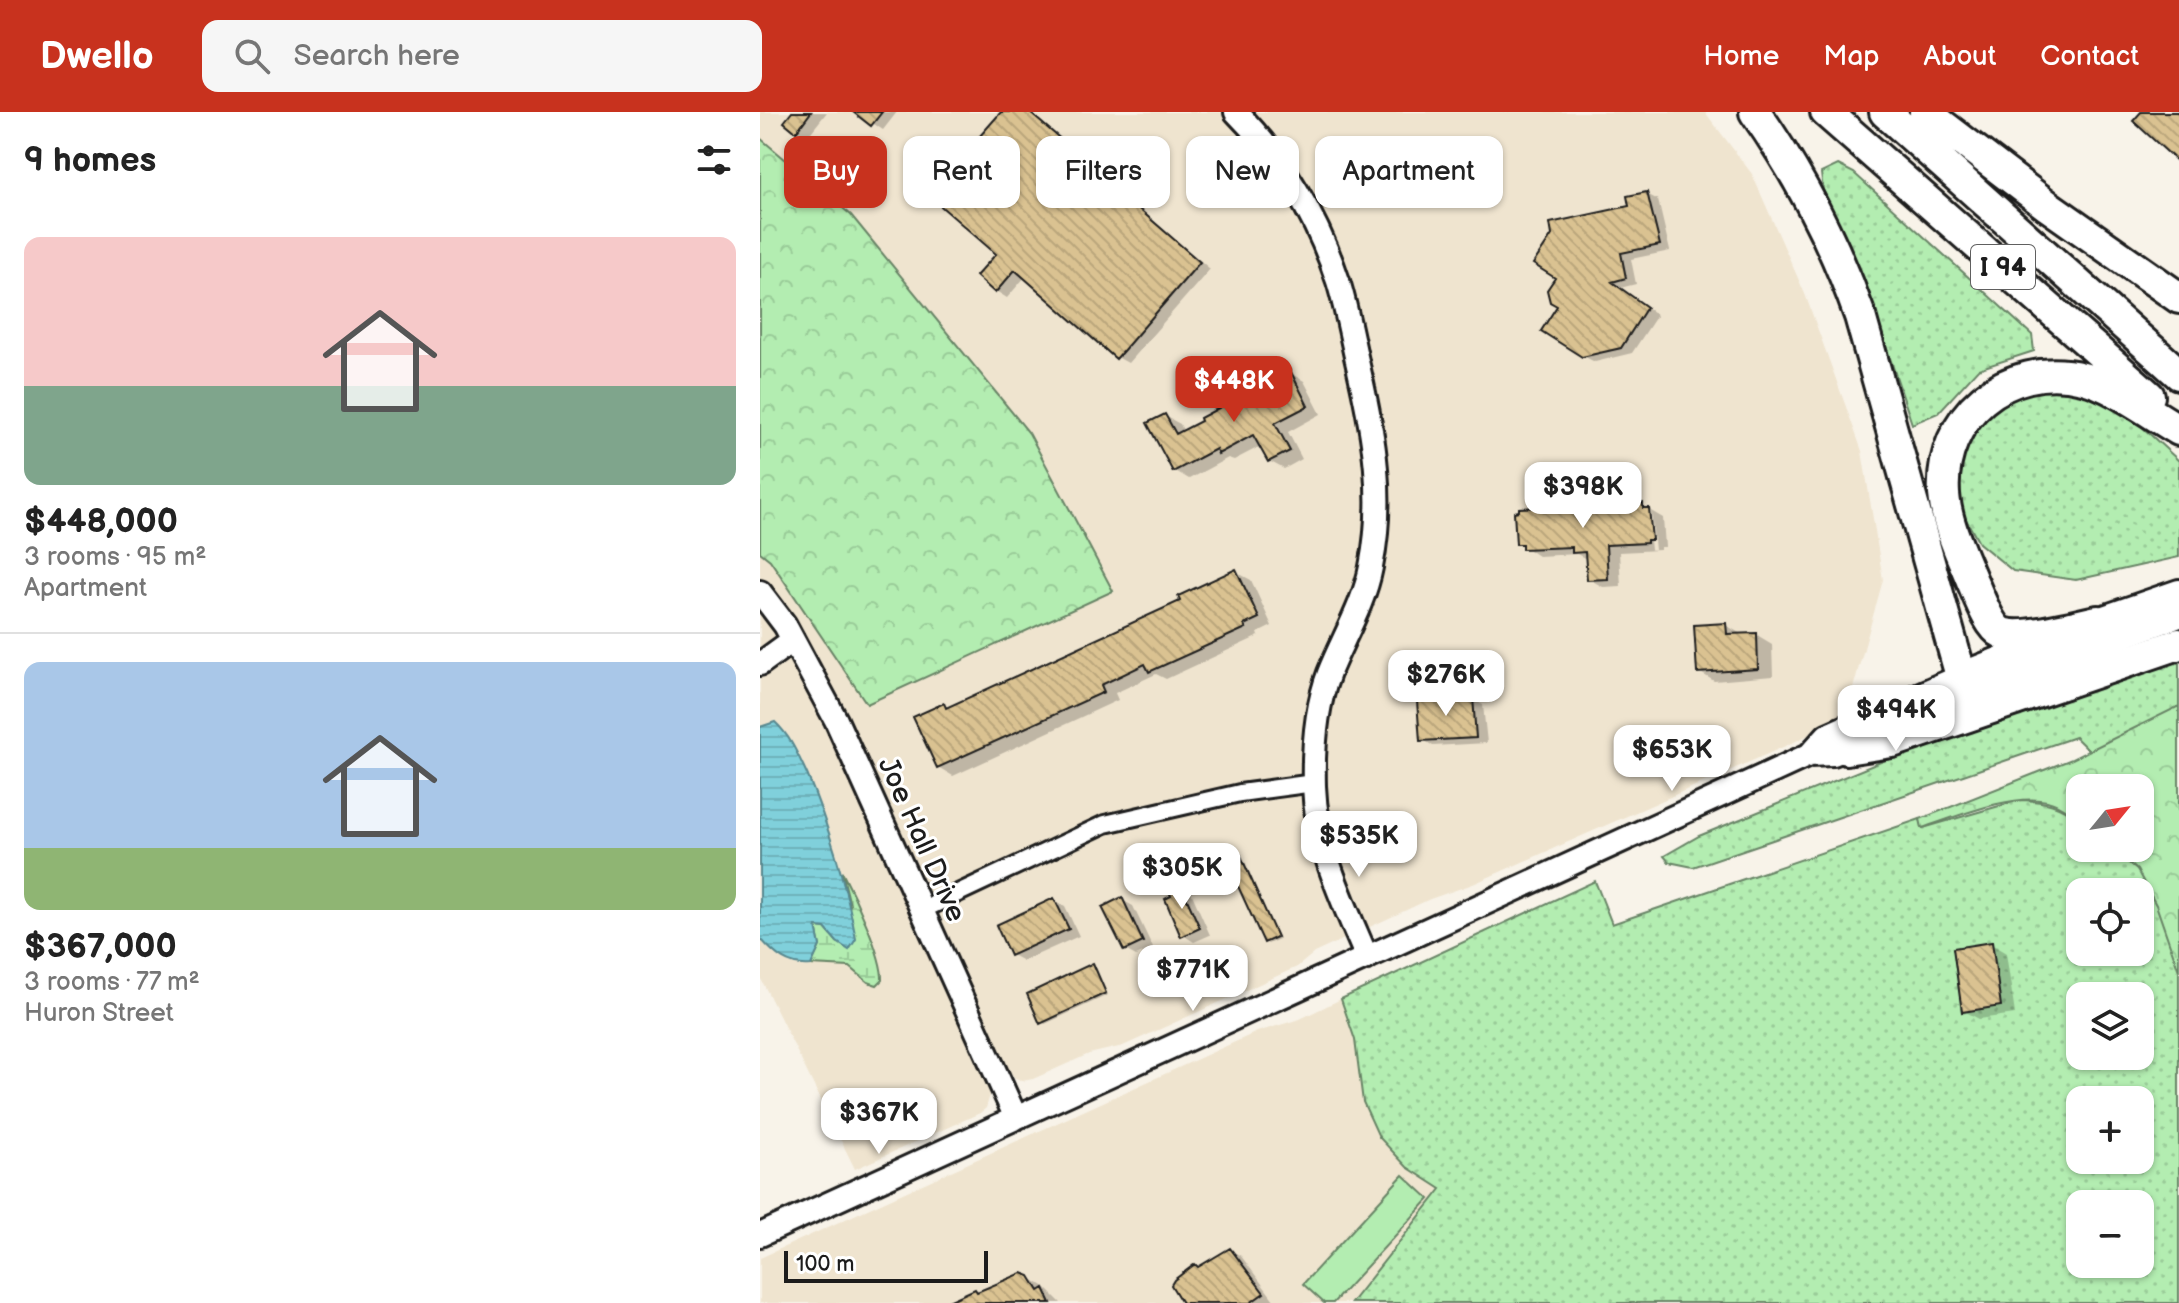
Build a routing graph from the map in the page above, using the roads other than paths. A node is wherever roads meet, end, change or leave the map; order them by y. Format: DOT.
graph roads {
  1 [pos="1236,112"];
  2 [pos="1755,112"];
  3 [pos="1826,112"];
  4 [pos="1885,112"];
  5 [pos="1925,112"];
  6 [pos="2179,298"];
  7 [pos="2179,374"];
  8 [pos="2179,423"];
  9 [pos="2179,430"];
  10 [pos="760,592"];
  11 [pos="2179,593"];
  12 [pos="2179,614"];
  13 [pos="2098,621"];
  14 [pos="793,640"];
  15 [pos="2179,644"];
  16 [pos="760,664"];
  17 [pos="1965,686"];
  18 [pos="1846,749"];
  19 [pos="1809,755"];
  20 [pos="1314,783"];
  21 [pos="922,910"];
  22 [pos="1367,958"];
  23 [pos="1016,1118"];
  24 [pos="760,1235"];
  1 -- 20 [label="street"];
  2 -- 17 [label="highway"];
  3 -- 8 [label="highway, I 94"];
  4 -- 7 [label="highway, I 94"];
  5 -- 6 [label="highway"];
  9 -- 13 [label="highway"];
  10 -- 14 [label="street, Joe Hall Drive"];
  11 -- 13 [label="main road"];
  12 -- 17 [label="main road"];
  13 -- 17 [label="main road"];
  14 -- 16 [label="street"];
  14 -- 21 [label="street, Joe Hall Drive"];
  15 -- 18 [label="highway"];
  17 -- 18 [label="street"];
  17 -- 19 [label="street"];
  18 -- 19 [label="street"];
  19 -- 22 [label="street"];
  20 -- 21 [label="street"];
  20 -- 22 [label="street"];
  21 -- 23 [label="street, Joe Hall Drive"];
  22 -- 23 [label="street"];
  23 -- 24 [label="street"];
}
